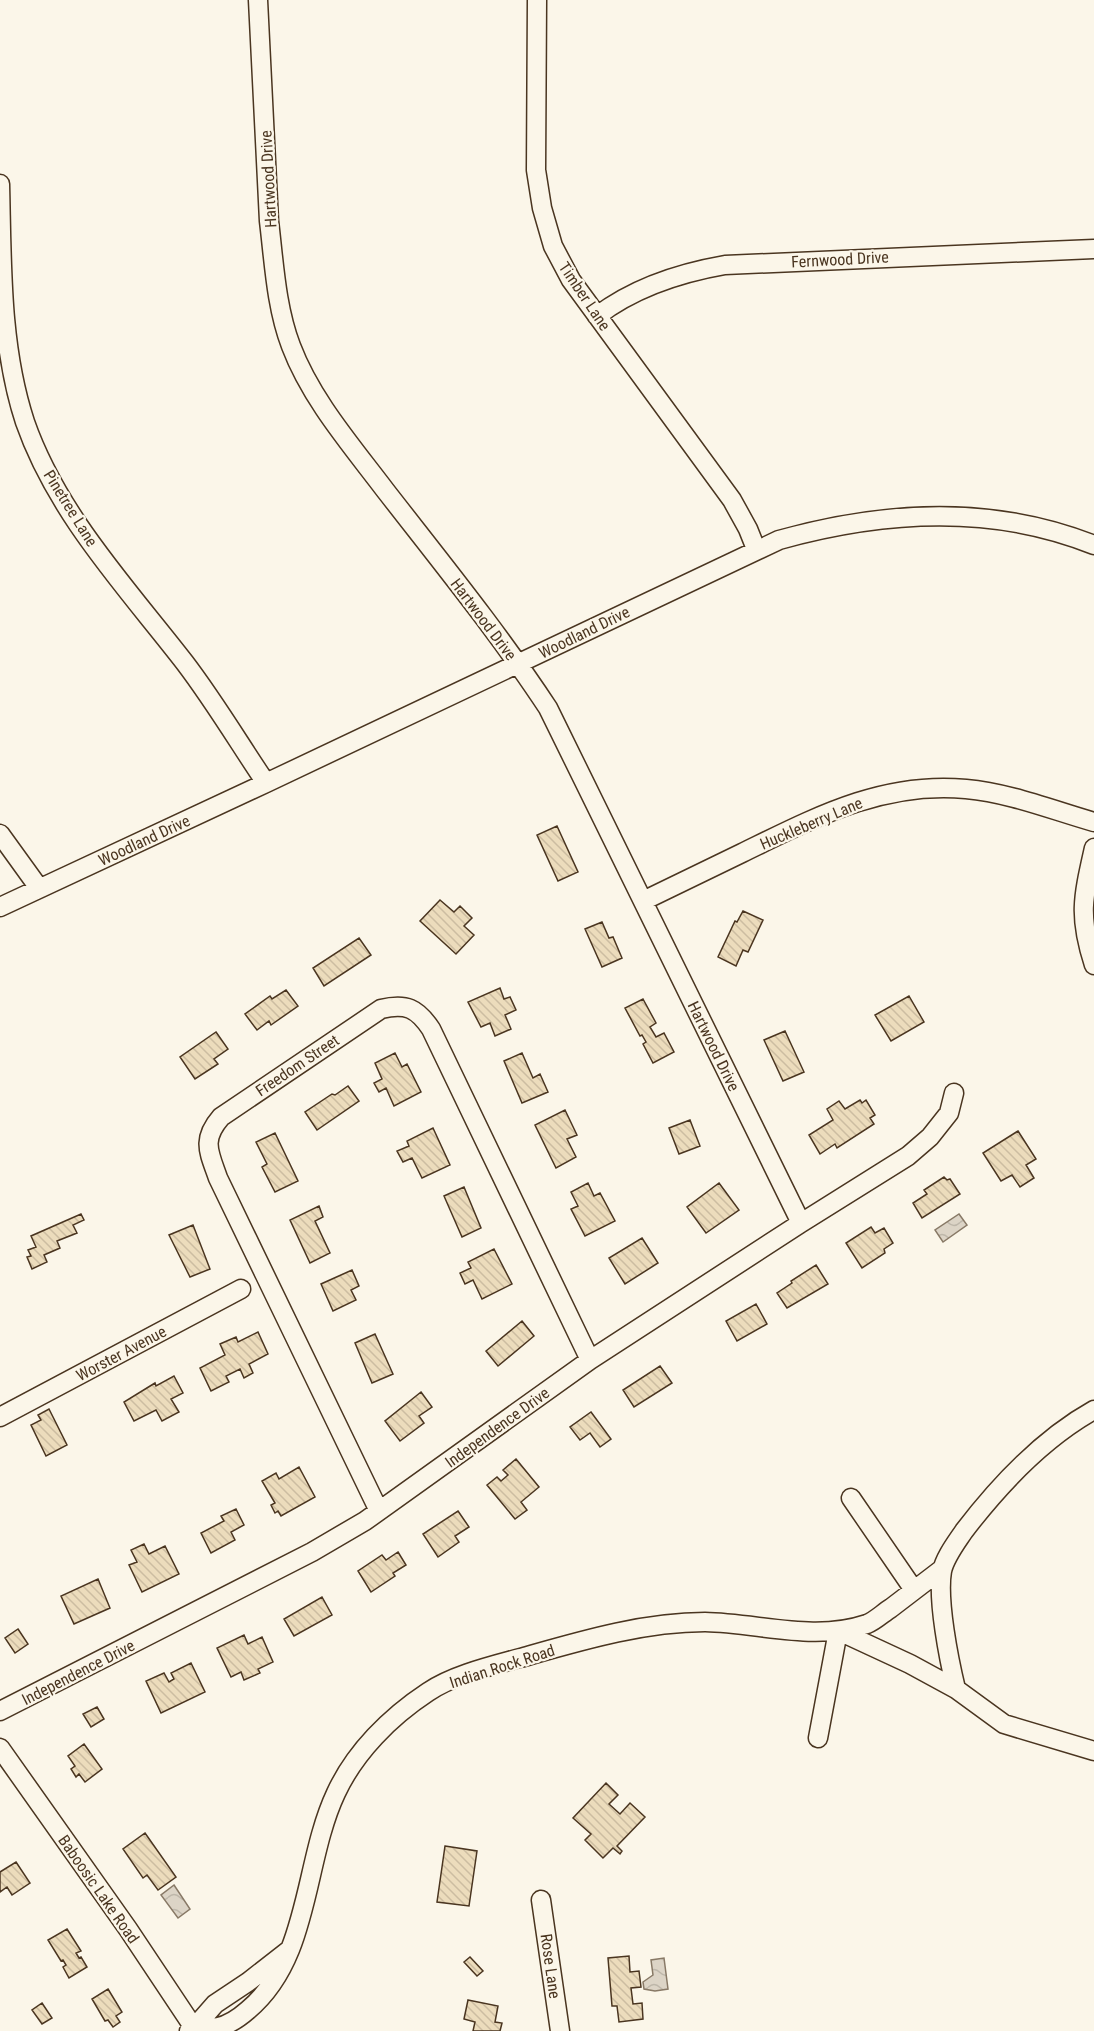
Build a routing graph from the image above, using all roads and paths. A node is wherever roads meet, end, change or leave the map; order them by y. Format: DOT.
graph roads {
  1 [pos="258,0"];
  2 [pos="537,0"];
  3 [pos="0,184"];
  4 [pos="1094,249"];
  5 [pos="597,316"];
  6 [pos="1094,545"];
  7 [pos="756,549"];
  8 [pos="519,664"];
  9 [pos="266,783"];
  10 [pos="1094,822"];
  11 [pos="0,834"];
  12 [pos="1094,848"];
  13 [pos="39,888"];
  14 [pos="643,901"];
  15 [pos="0,907"];
  16 [pos="1094,965"];
  17 [pos="954,1093"];
  18 [pos="801,1223"];
  19 [pos="241,1289"];
  20 [pos="590,1360"];
  21 [pos="1094,1410"];
  22 [pos="0,1417"];
  23 [pos="851,1498"];
  24 [pos="380,1511"];
  25 [pos="942,1569"];
  26 [pos="914,1590"];
  27 [pos="839,1631"];
  28 [pos="956,1689"];
  29 [pos="0,1712"];
  30 [pos="818,1738"];
  31 [pos="0,1748"];
  32 [pos="1094,1751"];
  33 [pos="541,1900"];
  34 [pos="289,1950"];
  35 [pos="193,2030"];
  36 [pos="560,2031"];
  1 -- 8 [label="street, Hartwood Drive"];
  2 -- 5 [label="street, Timber Lane"];
  3 -- 9 [label="street, Pinetree Lane"];
  4 -- 5 [label="street, Fernwood Drive"];
  5 -- 7 [label="street, Timber Lane"];
  6 -- 7 [label="street, Woodland Drive"];
  7 -- 8 [label="street, Woodland Drive"];
  8 -- 9 [label="street, Woodland Drive"];
  8 -- 14 [label="street, Hartwood Drive"];
  9 -- 13 [label="street, Woodland Drive"];
  10 -- 14 [label="street, Huckleberry Lane"];
  11 -- 13 [label="street"];
  12 -- 16 [label="street"];
  13 -- 15 [label="street, Woodland Drive"];
  14 -- 18 [label="street, Hartwood Drive"];
  17 -- 18 [label="street, Independence Drive"];
  18 -- 20 [label="street, Independence Drive"];
  19 -- 22 [label="street, Worster Avenue"];
  20 -- 24 [label="street, Independence Drive"];
  20 -- 24 [label="street, Freedom Street"];
  21 -- 25 [label="street, Indian Rock Road"];
  23 -- 26 [label="street"];
  24 -- 29 [label="street, Independence Drive"];
  25 -- 26 [label="street, Indian Rock Road"];
  25 -- 28 [label="street"];
  26 -- 27 [label="street, Indian Rock Road"];
  27 -- 28 [label="street, Indian Rock Road"];
  27 -- 30 [label="street"];
  27 -- 34 [label="street, Indian Rock Road"];
  28 -- 32 [label="street, Indian Rock Road"];
  31 -- 35 [label="street, Baboosic Lake Road"];
  33 -- 36 [label="street, Rose Lane"];
  34 -- 35 [label="street"];
  34 -- 35 [label="street, Indian Rock Road"];
}
